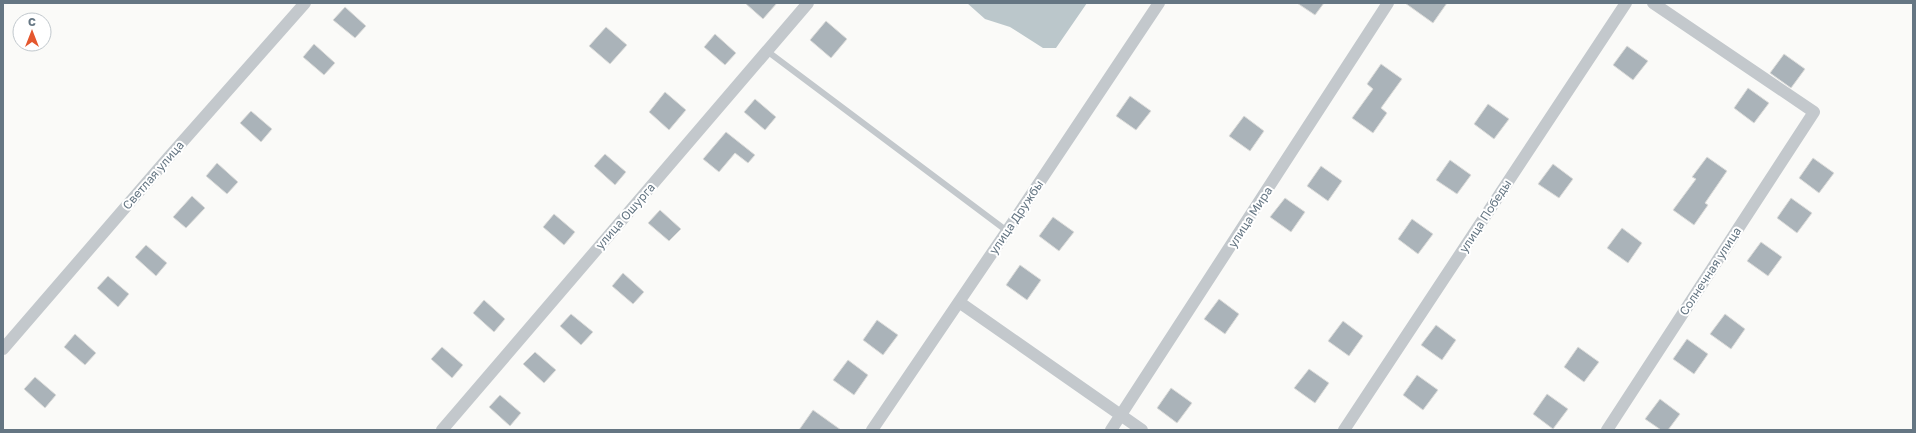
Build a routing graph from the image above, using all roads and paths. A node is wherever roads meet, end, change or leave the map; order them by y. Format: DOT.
graph roads {
  1 [pos="305,3"];
  2 [pos="808,3"];
  3 [pos="1159,3"];
  4 [pos="1388,3"];
  5 [pos="1626,3"];
  6 [pos="1653,3"];
  7 [pos="767,51"];
  8 [pos="1007,231"];
  9 [pos="959,302"];
  10 [pos="3,349"];
  11 [pos="1121,416"];
  12 [pos="442,430"];
  13 [pos="872,430"];
  14 [pos="1111,430"];
  15 [pos="1142,430"];
  16 [pos="1344,430"];
  17 [pos="1607,430"];
  1 -- 10 [label="street, Светлая улица"];
  2 -- 7 [label="street, улица Ошурга"];
  3 -- 8 [label="street, улица Дружбы"];
  4 -- 11 [label="street, улица Мира"];
  5 -- 16 [label="street, улица Победы"];
  6 -- 17 [label="street, Солнечная улица"];
  7 -- 8 [label="lane"];
  7 -- 12 [label="street, улица Ошурга"];
  8 -- 9 [label="street, улица Дружбы"];
  9 -- 11 [label="street"];
  9 -- 13 [label="street, улица Дружбы"];
  11 -- 14 [label="street, улица Мира"];
  11 -- 15 [label="street"];
}
